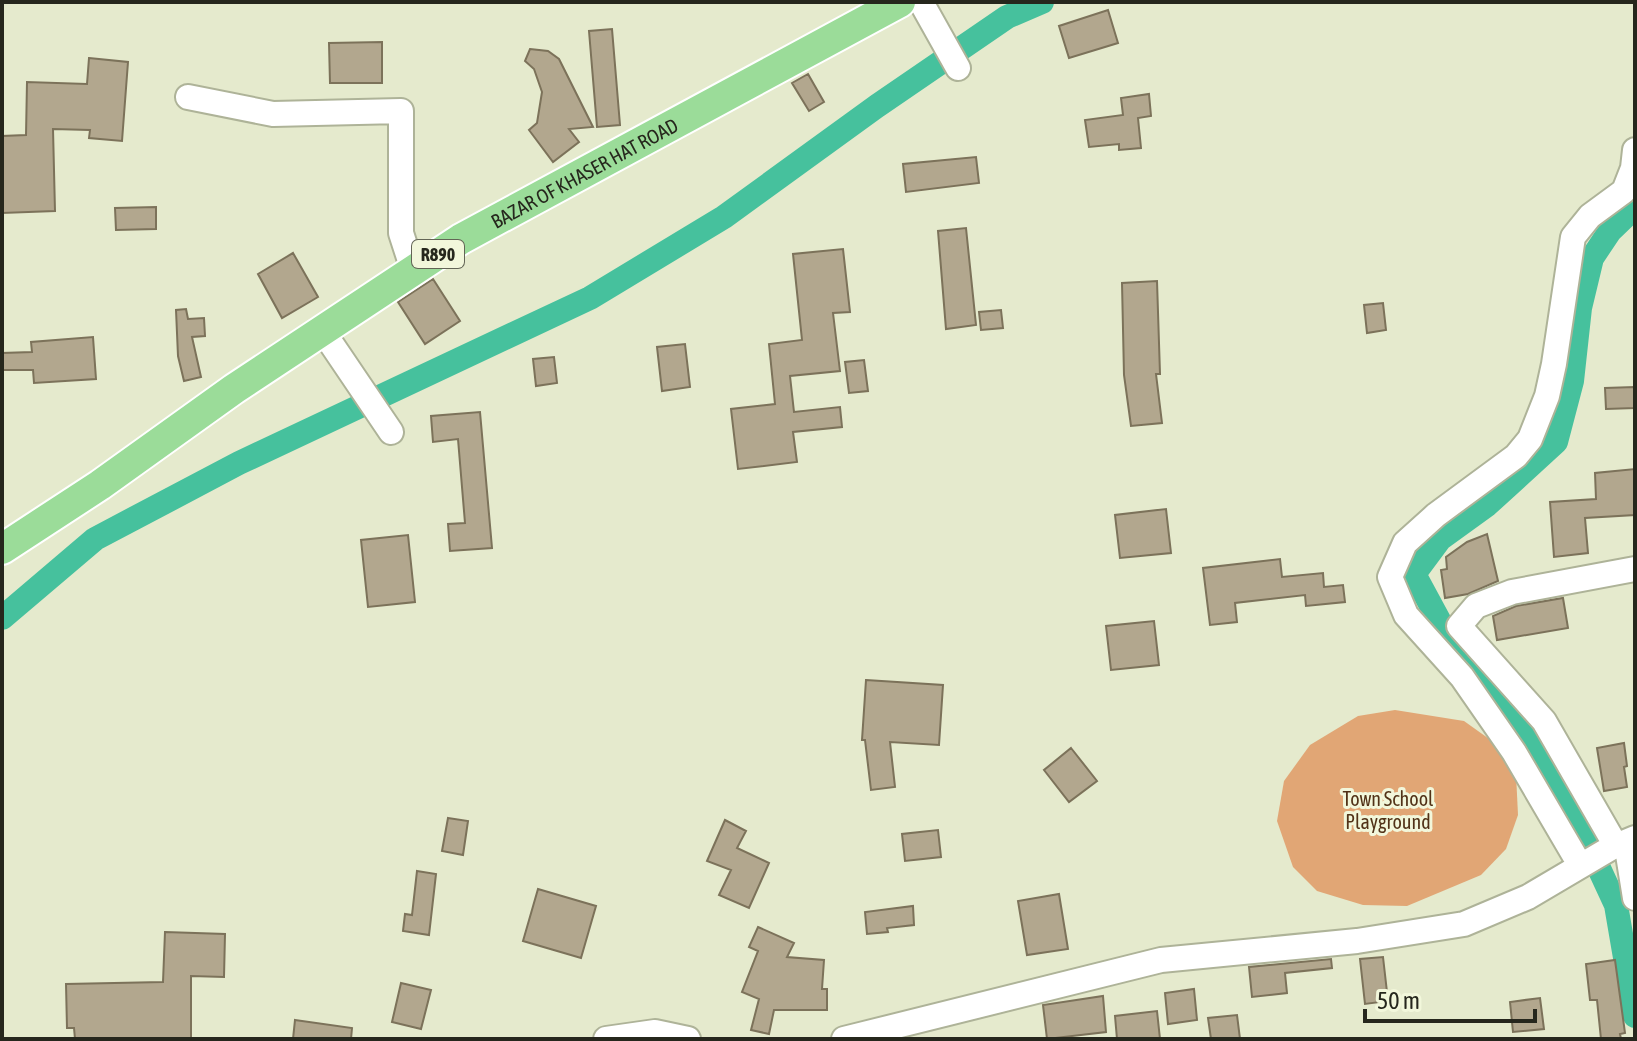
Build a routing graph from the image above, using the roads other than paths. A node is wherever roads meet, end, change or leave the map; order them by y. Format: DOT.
graph roads {
  1 [pos="900,2"];
  2 [pos="925,10"];
  3 [pos="958,68"];
  4 [pos="188,97"];
  5 [pos="1635,150"];
  6 [pos="413,270"];
  7 [pos="322,330"];
  8 [pos="391,432"];
  9 [pos="2,549"];
  10 [pos="1635,569"];
  11 [pos="1622,844"];
  12 [pos="1577,867"];
  13 [pos="1635,898"];
  14 [pos="871,1035"];
  15 [pos="606,1039"];
  16 [pos="688,1039"];
  17 [pos="844,1039"];
  1 -- 6 [label="main road, BAZAR OF KHASER HAT ROAD / R890"];
  2 -- 3 [label="street"];
  4 -- 6 [label="street"];
  5 -- 12 [label="street"];
  6 -- 7 [label="main road, BAZAR OF KHASER HAT ROAD / R890"];
  7 -- 8 [label="street"];
  7 -- 9 [label="main road, BAZAR OF KHASER HAT ROAD / R890"];
  10 -- 11 [label="street"];
  11 -- 12 [label="street"];
  11 -- 13 [label="street"];
  12 -- 14 [label="street"];
  14 -- 17 [label="street"];
  15 -- 16 [label="street"];
}
